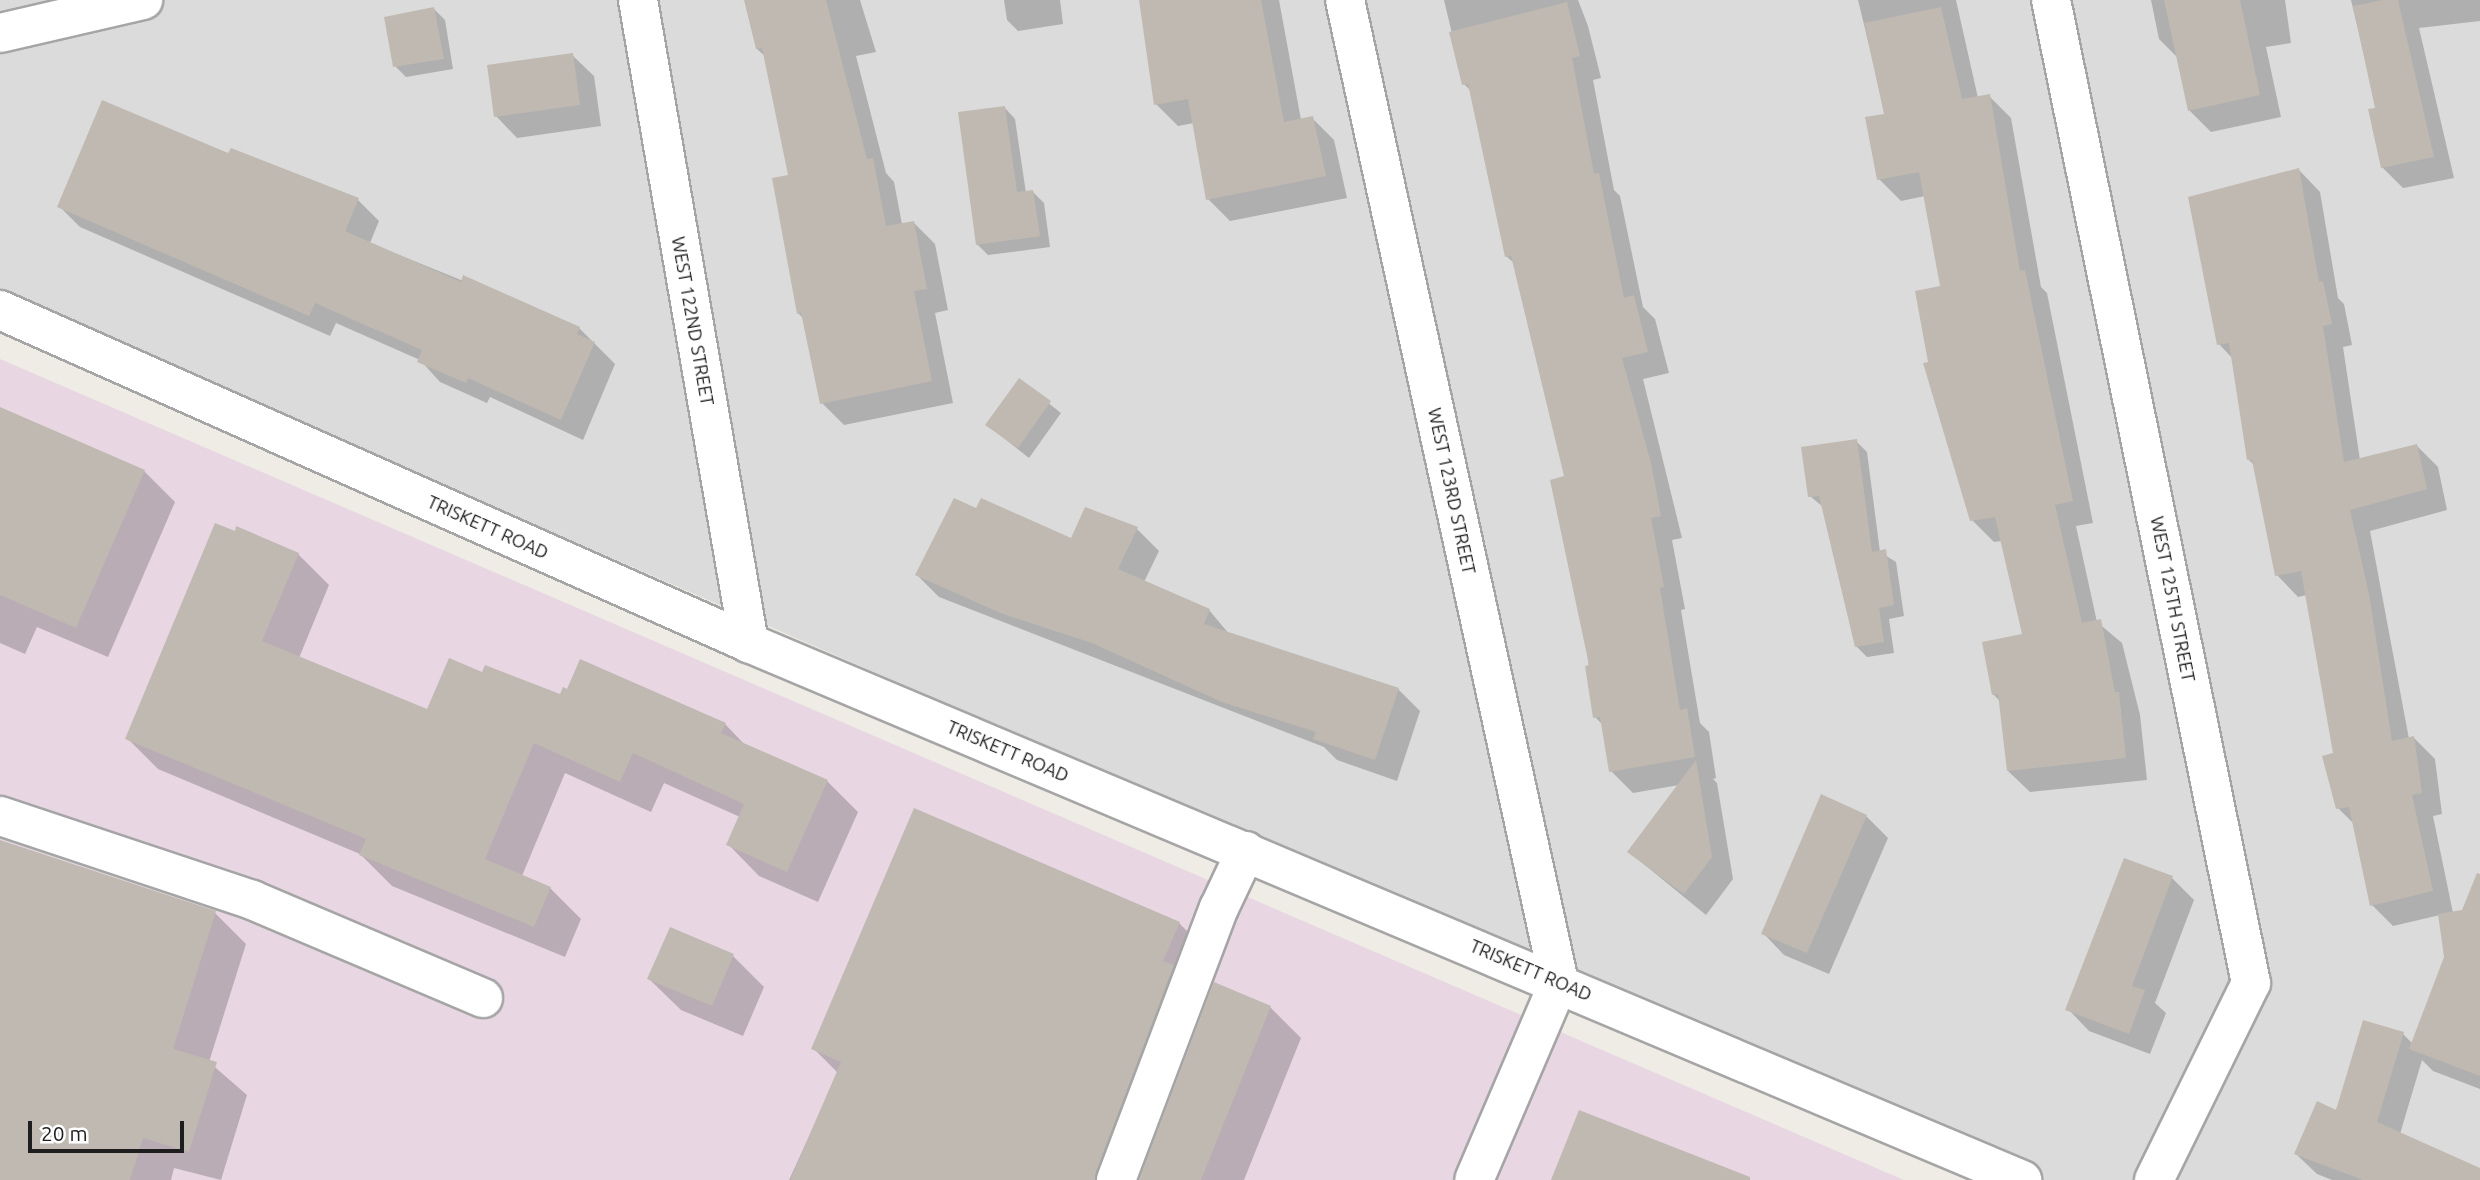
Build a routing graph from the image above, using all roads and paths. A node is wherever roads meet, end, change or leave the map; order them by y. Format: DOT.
graph roads {
  1 [pos="143,0"];
  2 [pos="638,0"];
  3 [pos="1345,0"];
  4 [pos="2051,0"];
  5 [pos="0,33"];
  6 [pos="0,310"];
  7 [pos="749,643"];
  8 [pos="0,816"];
  9 [pos="1246,850"];
  10 [pos="1559,982"];
  11 [pos="483,998"];
  12 [pos="1116,1180"];
  13 [pos="1474,1180"];
  14 [pos="2022,1180"];
  15 [pos="2154,1180"];
  1 -- 5 [label="street"];
  2 -- 7 [label="street, WEST 122ND STREET"];
  3 -- 10 [label="street, WEST 123RD STREET"];
  4 -- 15 [label="street, WEST 125TH STREET"];
  6 -- 7 [label="street, TRISKETT ROAD"];
  7 -- 9 [label="street, TRISKETT ROAD"];
  8 -- 11 [label="street"];
  9 -- 10 [label="street, TRISKETT ROAD"];
  9 -- 12 [label="street"];
  10 -- 13 [label="street"];
  10 -- 14 [label="street, TRISKETT ROAD"];
}
